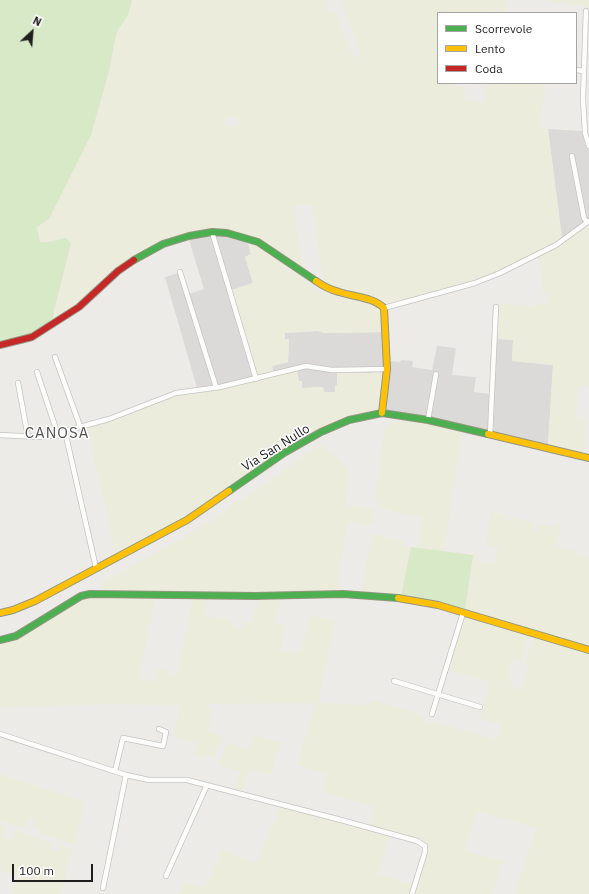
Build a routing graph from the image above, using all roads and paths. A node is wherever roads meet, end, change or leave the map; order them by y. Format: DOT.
graph roads {
  1 [pos="586,11"];
  2 [pos="577,70"];
  3 [pos="584,71"];
  4 [pos="589,146"];
  5 [pos="572,156"];
  6 [pos="588,222"];
  7 [pos="212,232"];
  8 [pos="180,272"];
  9 [pos="496,307"];
  10 [pos="384,308"];
  11 [pos="0,344"];
  12 [pos="55,357"];
  13 [pos="387,369"];
  14 [pos="37,372"];
  15 [pos="436,374"];
  16 [pos="256,379"];
  17 [pos="18,383"];
  18 [pos="216,387"];
  19 [pos="382,413"];
  20 [pos="428,420"];
  21 [pos="80,426"];
  22 [pos="0,435"];
  23 [pos="58,435"];
  24 [pos="490,435"];
  25 [pos="28,437"];
  26 [pos="589,458"];
  27 [pos="96,568"];
  28 [pos="0,613"];
  29 [pos="463,613"];
  30 [pos="0,640"];
  31 [pos="589,650"];
  32 [pos="394,681"];
  33 [pos="438,694"];
  34 [pos="480,707"];
  35 [pos="432,714"];
  36 [pos="159,729"];
  37 [pos="0,734"];
  38 [pos="115,771"];
  39 [pos="126,775"];
  40 [pos="207,785"];
  41 [pos="166,876"];
  42 [pos="103,888"];
  43 [pos="412,894"];
  1 -- 3 [label="street"];
  2 -- 3 [label="street"];
  3 -- 4 [label="street"];
  5 -- 6 [label="street"];
  6 -- 10 [label="street"];
  7 -- 10 [label="street"];
  7 -- 11 [label="street"];
  7 -- 16 [label="street"];
  8 -- 18 [label="street"];
  9 -- 24 [label="street"];
  10 -- 13 [label="street"];
  12 -- 21 [label="street"];
  13 -- 16 [label="street"];
  13 -- 19 [label="street"];
  14 -- 23 [label="street"];
  15 -- 20 [label="street"];
  16 -- 18 [label="street"];
  17 -- 25 [label="street"];
  18 -- 21 [label="street"];
  19 -- 20 [label="street, Via San Nullo"];
  19 -- 27 [label="street, Via San Nullo"];
  20 -- 24 [label="street, Via San Nullo"];
  21 -- 23 [label="street"];
  22 -- 25 [label="street"];
  23 -- 25 [label="street"];
  23 -- 27 [label="street"];
  24 -- 26 [label="street, Via San Nullo"];
  27 -- 28 [label="street, Via San Nullo"];
  29 -- 30 [label="street"];
  29 -- 31 [label="street"];
  29 -- 33 [label="street"];
  32 -- 33 [label="street"];
  33 -- 34 [label="street"];
  33 -- 35 [label="street"];
  36 -- 38 [label="street"];
  37 -- 38 [label="street"];
  38 -- 39 [label="street"];
  39 -- 40 [label="street"];
  39 -- 42 [label="street"];
  40 -- 41 [label="street"];
  40 -- 43 [label="street"];
}
